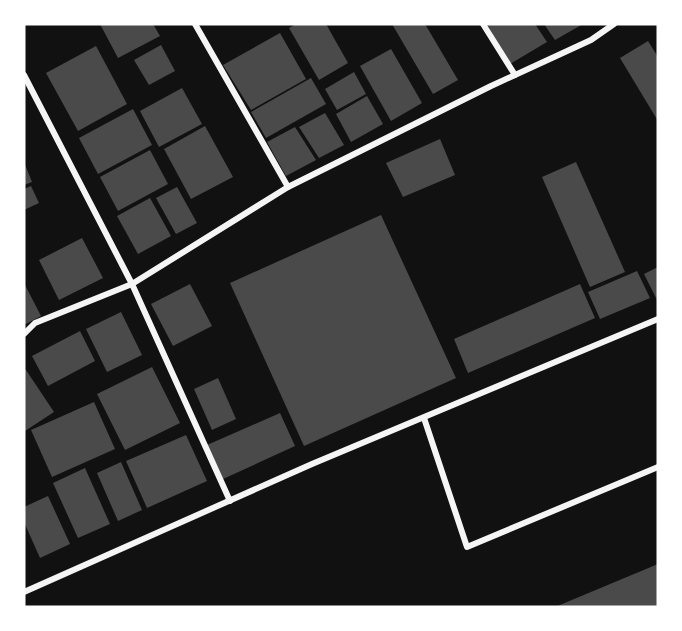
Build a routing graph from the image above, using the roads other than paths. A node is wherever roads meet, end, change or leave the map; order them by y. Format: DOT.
graph roads {
  1 [pos="195,24"];
  2 [pos="483,24"];
  3 [pos="614,24"];
  4 [pos="24,75"];
  5 [pos="514,75"];
  6 [pos="288,188"];
  7 [pos="132,284"];
  8 [pos="658,319"];
  9 [pos="24,334"];
  10 [pos="424,418"];
  11 [pos="658,467"];
  12 [pos="230,501"];
  13 [pos="24,592"];
  1 -- 6 [label="street"];
  2 -- 5 [label="street"];
  3 -- 5 [label="street"];
  4 -- 7 [label="street"];
  5 -- 6 [label="street"];
  6 -- 7 [label="street"];
  7 -- 9 [label="street"];
  7 -- 12 [label="street"];
  8 -- 10 [label="street"];
  10 -- 11 [label="street"];
  10 -- 12 [label="street"];
  12 -- 13 [label="street"];
}
